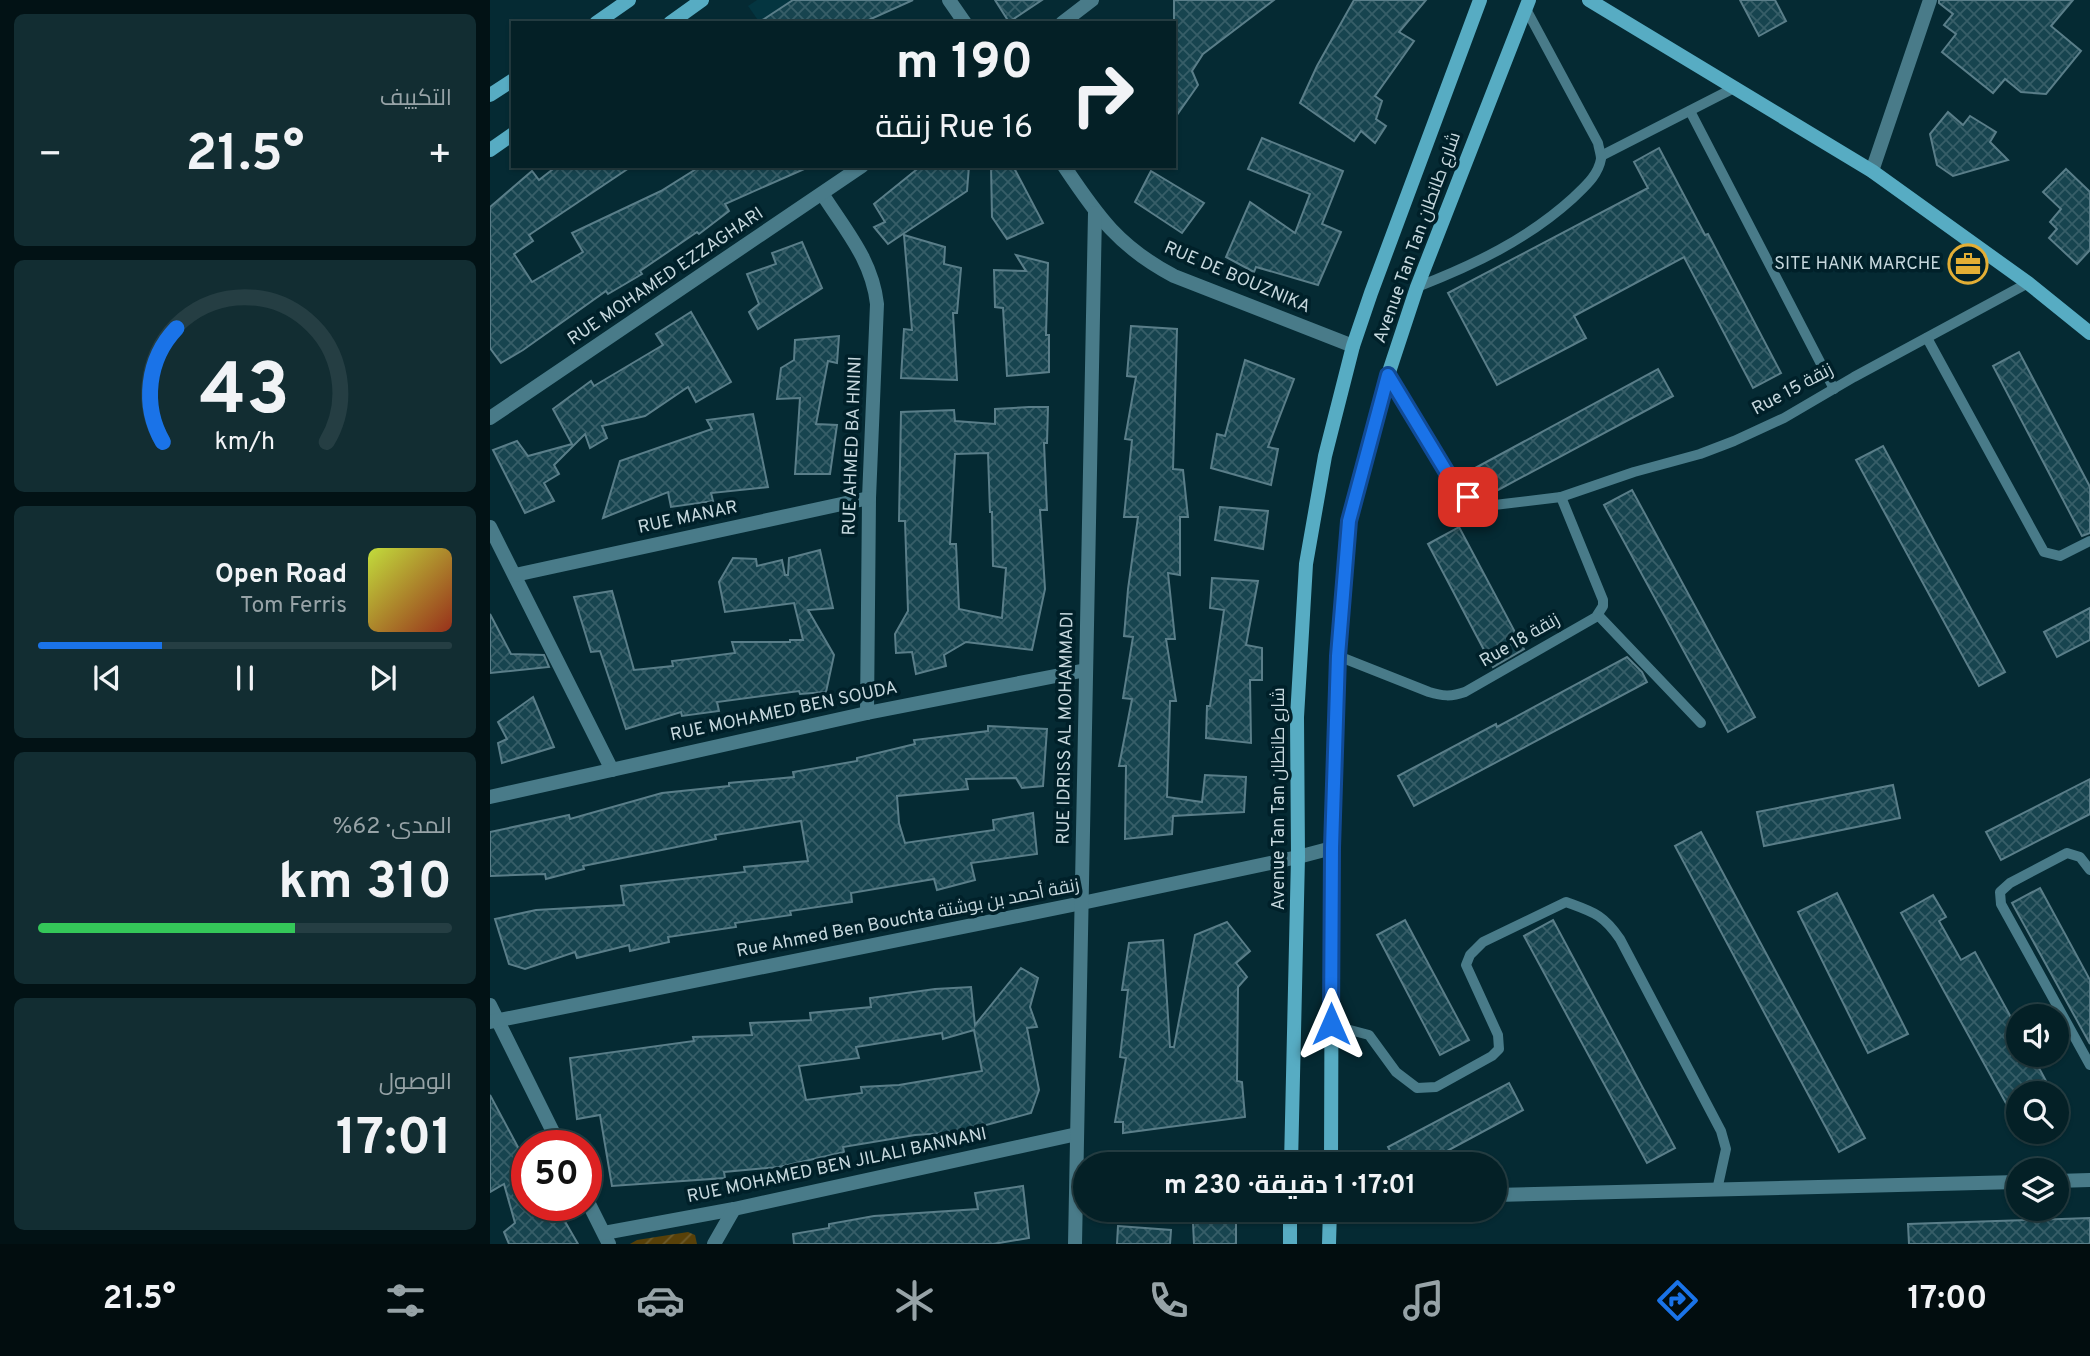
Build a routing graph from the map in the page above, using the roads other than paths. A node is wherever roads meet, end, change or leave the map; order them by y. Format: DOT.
graph roads {
  1 [pos="629,0"];
  2 [pos="702,0"];
  3 [pos="949,0"];
  4 [pos="1092,0"];
  5 [pos="1480,0"];
  6 [pos="1589,0"];
  7 [pos="1930,0"];
  8 [pos="1527,4"];
  9 [pos="599,21"];
  10 [pos="673,21"];
  11 [pos="964,21"];
  12 [pos="1065,21"];
  13 [pos="511,81"];
  14 [pos="1736,87"];
  15 [pos="490,96"];
  16 [pos="1690,111"];
  17 [pos="511,135"];
  18 [pos="490,150"];
  19 [pos="1601,156"];
  20 [pos="859,168"];
  21 [pos="1065,168"];
  22 [pos="1871,171"];
  23 [pos="822,195"];
  24 [pos="1095,213"];
  25 [pos="2028,284"];
  26 [pos="1417,287"];
  27 [pos="2089,330"];
  28 [pos="1927,338"];
  29 [pos="1353,346"];
  30 [pos="1388,375"];
  31 [pos="1834,389"];
  32 [pos="490,418"];
  33 [pos="1561,497"];
  34 [pos="869,498"];
  35 [pos="490,527"];
  36 [pos="2090,541"];
  37 [pos="515,575"];
  38 [pos="1598,615"];
  39 [pos="1338,656"];
  40 [pos="1086,670"];
  41 [pos="867,713"];
  42 [pos="1701,723"];
  43 [pos="612,769"];
  44 [pos="490,797"];
  45 [pos="1332,848"];
  46 [pos="1298,857"];
  47 [pos="2090,870"];
  48 [pos="1082,904"];
  49 [pos="490,1005"];
  50 [pos="494,1021"];
  51 [pos="1331,1024"];
  52 [pos="2090,1065"];
  53 [pos="552,1130"];
  54 [pos="1077,1134"];
  55 [pos="1291,1152"];
  56 [pos="1331,1152"];
  57 [pos="2090,1180"];
  58 [pos="2069,1181"];
  59 [pos="2006,1182"];
  60 [pos="1717,1190"];
  61 [pos="1507,1195"];
  62 [pos="734,1209"];
  63 [pos="598,1221"];
  64 [pos="1290,1222"];
  65 [pos="1330,1222"];
  66 [pos="607,1239"];
  67 [pos="714,1244"];
  68 [pos="1075,1244"];
  69 [pos="1290,1244"];
  70 [pos="1329,1244"];
  1 -- 9 [label="main road"];
  2 -- 10 [label="main road"];
  3 -- 11 [label="street"];
  4 -- 12 [label="street"];
  5 -- 29 [label="main road, Avenue Tan Tan شارع طانطان"];
  6 -- 14 [label="main road"];
  7 -- 22 [label="street"];
  8 -- 19 [label="lane"];
  8 -- 26 [label="main road, Avenue Tan Tan شارع طانطان"];
  13 -- 15 [label="main road"];
  14 -- 16 [label="lane"];
  14 -- 22 [label="main road"];
  16 -- 19 [label="lane"];
  16 -- 31 [label="lane"];
  17 -- 18 [label="main road"];
  19 -- 26 [label="lane"];
  20 -- 23 [label="street, RUE MOHAMED EZZAGHARI"];
  21 -- 24 [label="street, RUE DE BOUZNIKA"];
  22 -- 25 [label="main road"];
  23 -- 32 [label="street, RUE MOHAMED EZZAGHARI"];
  23 -- 34 [label="street, RUE AHMED BA HNINI"];
  24 -- 29 [label="street, RUE DE BOUZNIKA"];
  24 -- 40 [label="street, RUE IDRISS AL MOHAMMADI"];
  25 -- 27 [label="main road"];
  25 -- 28 [label="lane, Rue 15 زنقة"];
  26 -- 30 [label="main road, Avenue Tan Tan شارع طانطان"];
  28 -- 31 [label="lane, Rue 15 زنقة"];
  28 -- 36 [label="lane"];
  29 -- 46 [label="main road, Avenue Tan Tan شارع طانطان"];
  30 -- 33 [label="lane, Rue 15 زنقة"];
  30 -- 39 [label="main road, Avenue Tan Tan شارع طانطان"];
  31 -- 33 [label="lane, Rue 15 زنقة"];
  33 -- 38 [label="lane"];
  34 -- 37 [label="street, RUE MANAR"];
  34 -- 41 [label="street, RUE AHMED BA HNINI"];
  35 -- 37 [label="street"];
  37 -- 43 [label="street"];
  38 -- 39 [label="lane, Rue 18 زنقة"];
  38 -- 42 [label="lane"];
  39 -- 45 [label="main road, Avenue Tan Tan شارع طانطان"];
  40 -- 41 [label="street, RUE MOHAMED BEN SOUDA"];
  40 -- 48 [label="street, RUE IDRISS AL MOHAMMADI"];
  41 -- 43 [label="street, RUE MOHAMED BEN SOUDA"];
  43 -- 44 [label="street, RUE MOHAMED BEN SOUDA"];
  45 -- 46 [label="street, Rue Ahmed Ben Bouchta زنقة أحمد بن بوشتة"];
  45 -- 51 [label="main road, Avenue Tan Tan شارع طانطان"];
  46 -- 48 [label="street, Rue Ahmed Ben Bouchta زنقة أحمد بن بوشتة"];
  46 -- 55 [label="main road, Avenue Tan Tan شارع طانطان"];
  47 -- 52 [label="lane"];
  48 -- 50 [label="street, Rue Ahmed Ben Bouchta زنقة أحمد بن بوشتة"];
  48 -- 54 [label="street, RUE IDRISS AL MOHAMMADI"];
  49 -- 50 [label="street"];
  50 -- 53 [label="street"];
  51 -- 56 [label="main road, Avenue Tan Tan شارع طانطان"];
  51 -- 60 [label="lane"];
  54 -- 62 [label="street, RUE MOHAMED BEN JILALI BANNANI"];
  54 -- 68 [label="street, RUE IDRISS AL MOHAMMADI"];
  57 -- 58 [label="street"];
  59 -- 60 [label="street"];
  60 -- 61 [label="street"];
  62 -- 66 [label="street, RUE MOHAMED BEN JILALI BANNANI"];
  62 -- 67 [label="street"];
  63 -- 66 [label="street"];
  64 -- 69 [label="main road"];
  65 -- 70 [label="main road"];
}
